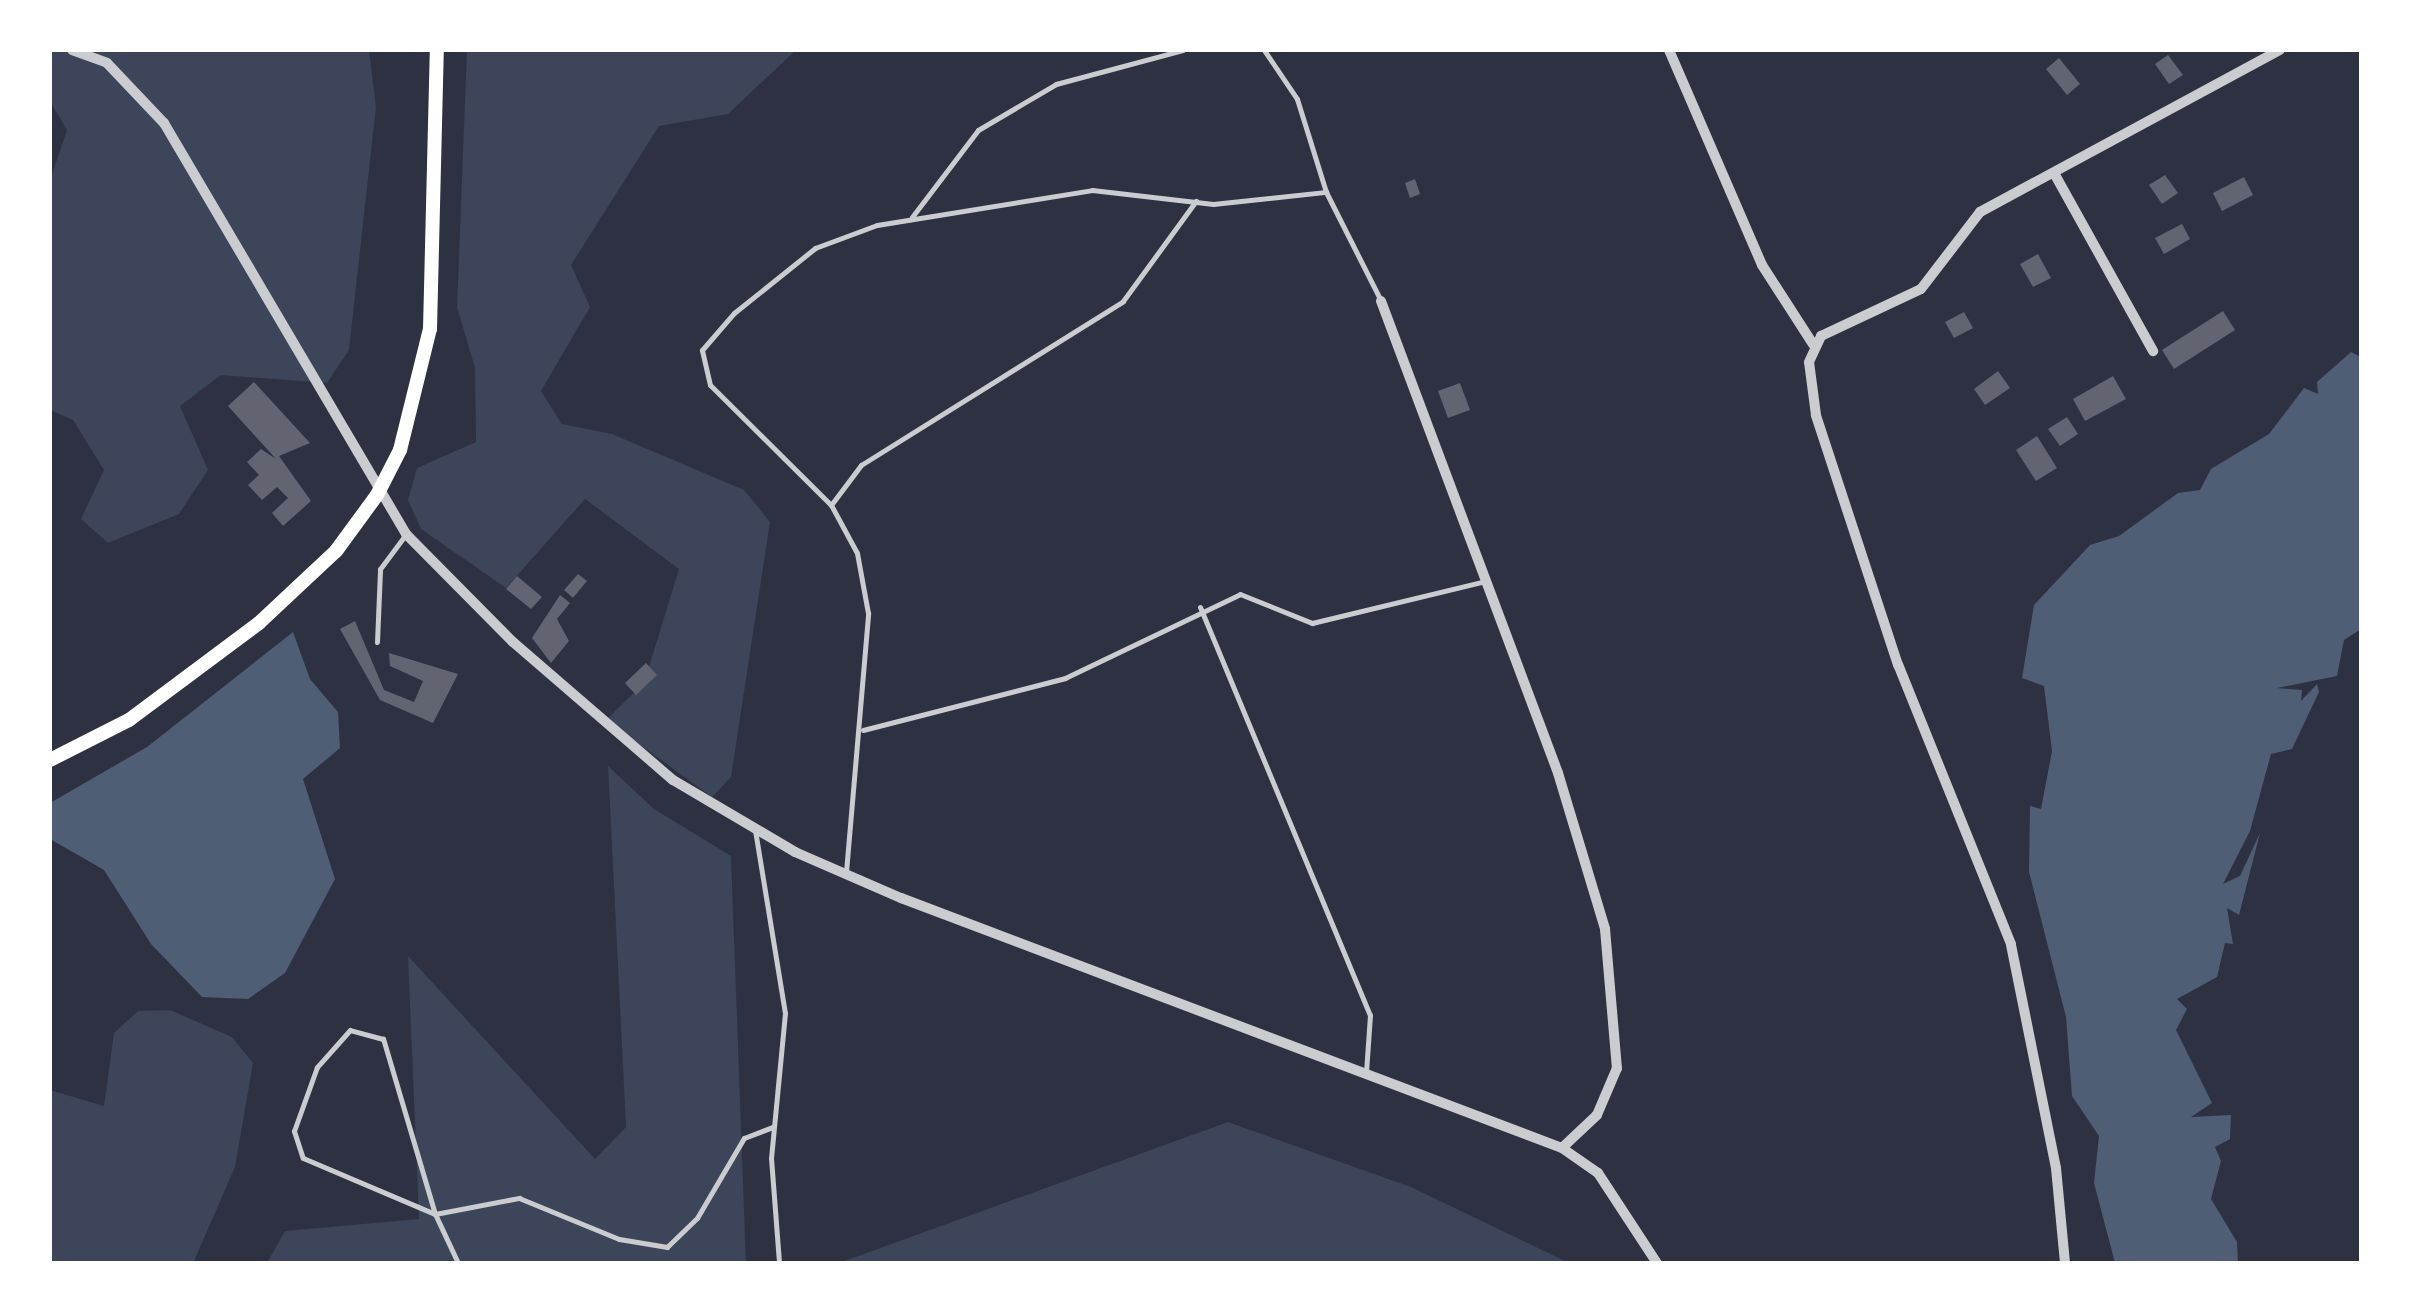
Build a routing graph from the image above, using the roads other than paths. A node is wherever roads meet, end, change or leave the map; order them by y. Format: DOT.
graph roads {
  1 [pos="72,50"];
  2 [pos="437,50"];
  3 [pos="1184,50"];
  4 [pos="1264,50"];
  5 [pos="1669,50"];
  6 [pos="2280,50"];
  7 [pos="2054,173"];
  8 [pos="1326,192"];
  9 [pos="1196,201"];
  10 [pos="910,220"];
  11 [pos="1381,301"];
  12 [pos="1813,344"];
  13 [pos="2152,351"];
  14 [pos="377,495"];
  15 [pos="831,505"];
  16 [pos="406,534"];
  17 [pos="1482,582"];
  18 [pos="1200,607"];
  19 [pos="377,642"];
  20 [pos="863,730"];
  21 [pos="50,760"];
  22 [pos="755,830"];
  23 [pos="846,872"];
  24 [pos="1366,1072"];
  25 [pos="772,1127"];
  26 [pos="1562,1148"];
  27 [pos="436,1214"];
  28 [pos="458,1263"];
  29 [pos="780,1263"];
  30 [pos="1657,1263"];
  31 [pos="2064,1263"];
  1 -- 14 [label="street"];
  2 -- 14 [label="main road"];
  3 -- 10 [label="lane"];
  4 -- 8 [label="lane"];
  5 -- 12 [label="street"];
  6 -- 7 [label="street"];
  7 -- 12 [label="street"];
  7 -- 13 [label="street"];
  8 -- 9 [label="lane"];
  8 -- 11 [label="lane"];
  9 -- 10 [label="lane"];
  9 -- 15 [label="lane"];
  10 -- 15 [label="lane"];
  11 -- 17 [label="street"];
  12 -- 31 [label="street"];
  14 -- 16 [label="street"];
  14 -- 21 [label="main road"];
  15 -- 20 [label="lane"];
  16 -- 19 [label="lane"];
  16 -- 22 [label="street"];
  17 -- 18 [label="lane"];
  17 -- 26 [label="street"];
  18 -- 20 [label="lane"];
  18 -- 24 [label="lane"];
  20 -- 23 [label="lane"];
  22 -- 23 [label="street"];
  22 -- 25 [label="lane"];
  23 -- 24 [label="street"];
  24 -- 26 [label="street"];
  25 -- 27 [label="lane"];
  25 -- 29 [label="lane"];
  26 -- 30 [label="street"];
  27 -- 27 [label="lane"];
  27 -- 28 [label="lane"];
}
